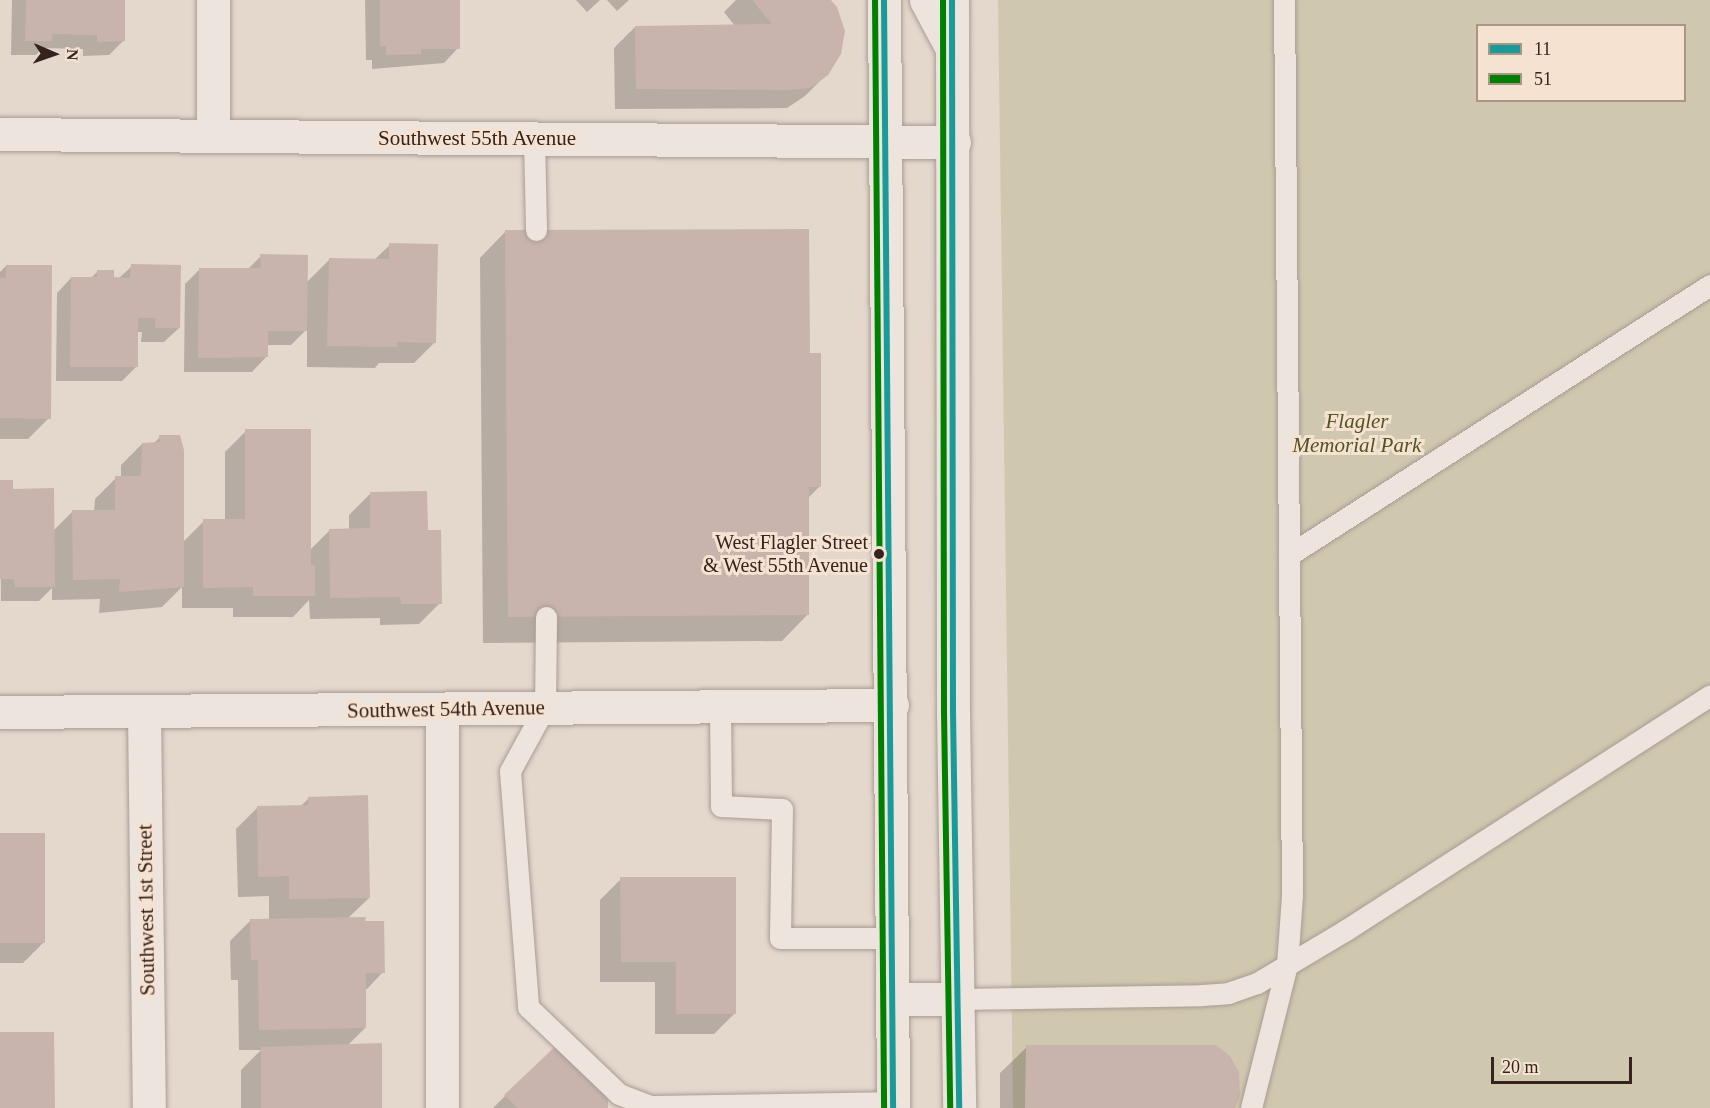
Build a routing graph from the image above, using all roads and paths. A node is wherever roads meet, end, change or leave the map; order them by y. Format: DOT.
graph roads {
  1 [pos="213,0"];
  2 [pos="884,0"];
  3 [pos="926,0"];
  4 [pos="952,0"];
  5 [pos="1284,0"];
  6 [pos="953,49"];
  7 [pos="0,134"];
  8 [pos="213,135"];
  9 [pos="534,139"];
  10 [pos="886,141"];
  11 [pos="954,142"];
  12 [pos="537,230"];
  13 [pos="1710,285"];
  14 [pos="1289,555"];
  15 [pos="546,617"];
  16 [pos="1710,695"];
  17 [pos="892,705"];
  18 [pos="546,707"];
  19 [pos="720,707"];
  20 [pos="442,709"];
  21 [pos="0,712"];
  22 [pos="144,712"];
  23 [pos="891,938"];
  24 [pos="1287,965"];
  25 [pos="892,999"];
  26 [pos="958,999"];
  27 [pos="893,1105"];
  28 [pos="149,1108"];
  29 [pos="442,1108"];
  30 [pos="960,1108"];
  31 [pos="1251,1108"];
  1 -- 8 [label="street"];
  2 -- 10 [label="street"];
  3 -- 6 [label="street"];
  4 -- 6 [label="street"];
  5 -- 14 [label="lane"];
  6 -- 11 [label="street"];
  7 -- 8 [label="street, Southwest 55th Avenue"];
  8 -- 9 [label="street, Southwest 55th Avenue"];
  9 -- 10 [label="street, Southwest 55th Avenue"];
  9 -- 12 [label="lane"];
  10 -- 11 [label="street, Southwest 55th Avenue"];
  10 -- 17 [label="street"];
  11 -- 26 [label="street"];
  13 -- 14 [label="lane"];
  14 -- 24 [label="lane"];
  15 -- 18 [label="lane"];
  16 -- 24 [label="lane"];
  17 -- 19 [label="street, Southwest 54th Avenue"];
  17 -- 23 [label="street"];
  18 -- 19 [label="street, Southwest 54th Avenue"];
  18 -- 20 [label="street, Southwest 54th Avenue"];
  18 -- 27 [label="lane"];
  19 -- 23 [label="lane"];
  20 -- 22 [label="street, Southwest 54th Avenue"];
  20 -- 29 [label="street"];
  21 -- 22 [label="street, Southwest 54th Avenue"];
  22 -- 28 [label="street, Southwest 1st Street"];
  23 -- 25 [label="street"];
  24 -- 26 [label="lane"];
  24 -- 31 [label="lane"];
  25 -- 26 [label="street"];
  25 -- 27 [label="street"];
  26 -- 30 [label="street"];
}
